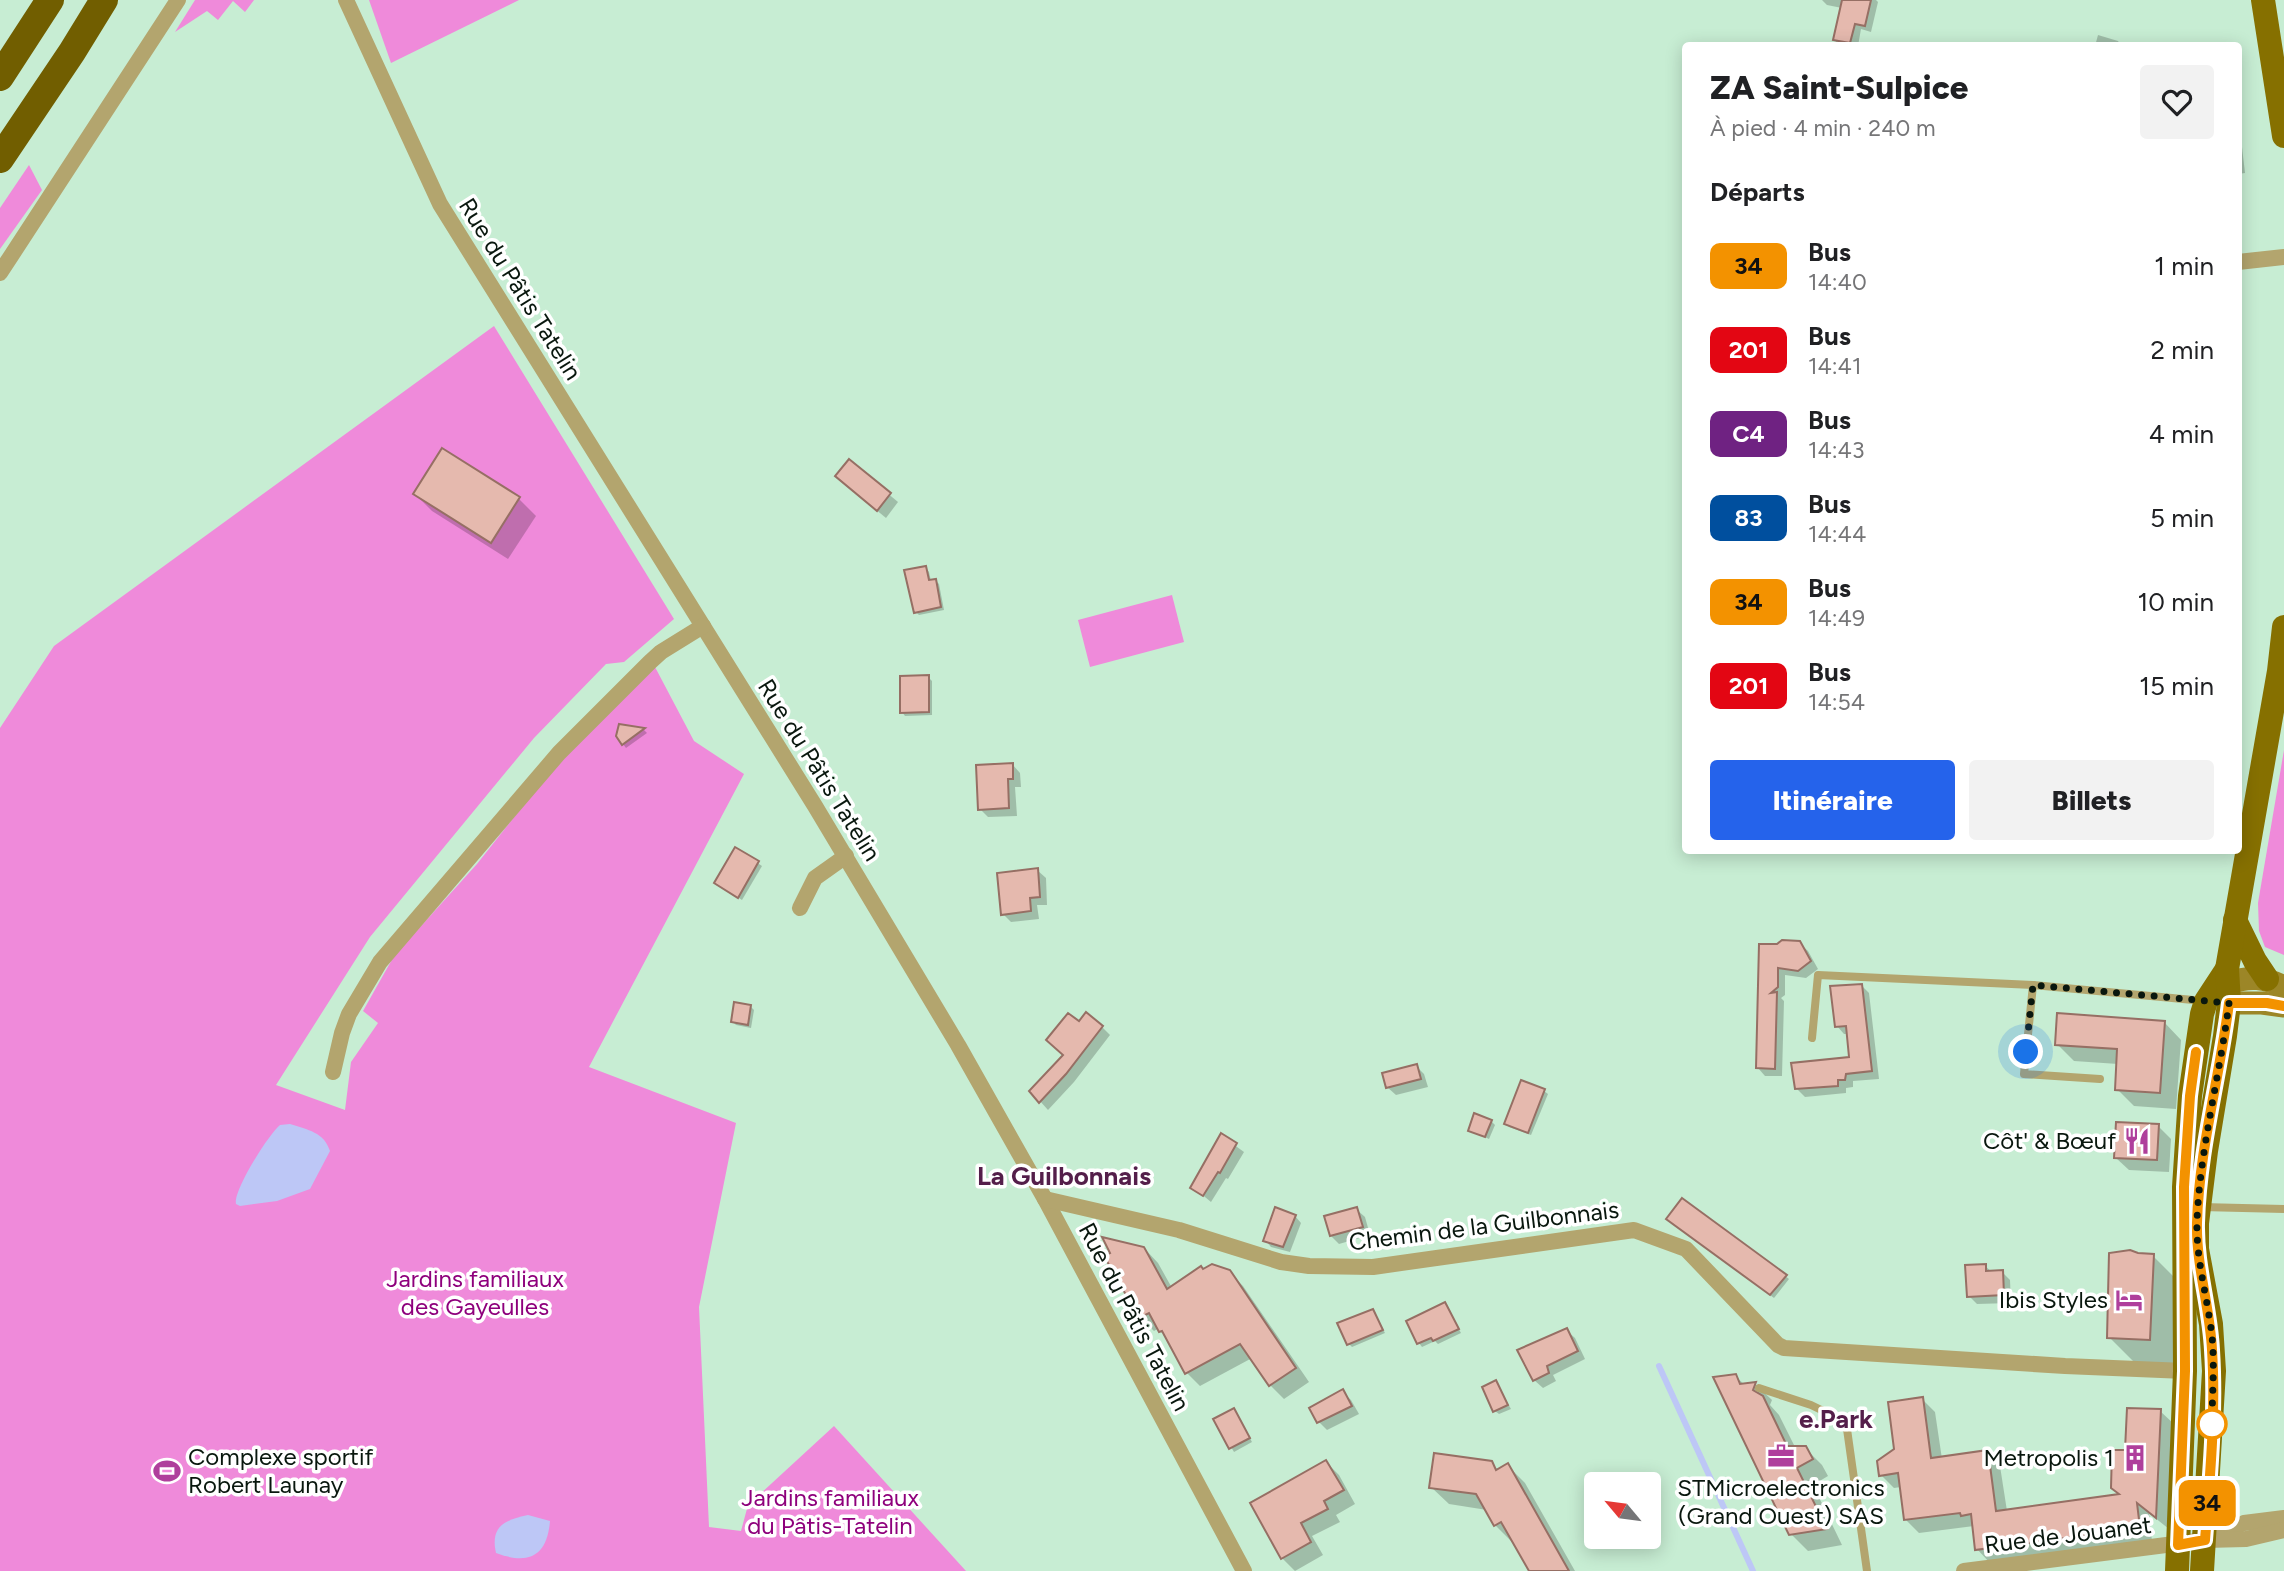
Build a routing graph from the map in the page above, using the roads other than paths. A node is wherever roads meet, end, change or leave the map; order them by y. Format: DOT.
graph roads {
  1 [pos="50,0"];
  2 [pos="104,0"];
  3 [pos="178,0"];
  4 [pos="346,0"];
  5 [pos="2263,0"];
  6 [pos="0,77"];
  7 [pos="2284,135"];
  8 [pos="0,159"];
  9 [pos="2284,257"];
  10 [pos="2242,262"];
  11 [pos="0,273"];
  12 [pos="703,626"];
  13 [pos="2284,627"];
  14 [pos="846,856"];
  15 [pos="800,908"];
  16 [pos="2235,920"];
  17 [pos="2275,983"];
  18 [pos="2033,985"];
  19 [pos="2223,989"];
  20 [pos="2284,1006"];
  21 [pos="1812,1038"];
  22 [pos="334,1072"];
  23 [pos="2100,1079"];
  24 [pos="1045,1199"];
  25 [pos="2198,1207"];
  26 [pos="2284,1209"];
  27 [pos="2185,1371"];
  28 [pos="1759,1388"];
  29 [pos="2283,1519"];
  30 [pos="2205,1540"];
  31 [pos="2178,1545"];
  32 [pos="2009,1569"];
  33 [pos="1244,1571"];
  34 [pos="1867,1571"];
  35 [pos="1964,1571"];
  36 [pos="2177,1571"];
  37 [pos="2202,1571"];
  1 -- 6 [label="highway"];
  2 -- 8 [label="highway"];
  3 -- 11 [label="street"];
  4 -- 12 [label="street, Rue du Pâtis Tatelin"];
  5 -- 7 [label="main road"];
  9 -- 10 [label="street"];
  12 -- 14 [label="street, Rue du Pâtis Tatelin"];
  12 -- 22 [label="street"];
  13 -- 16 [label="main road"];
  14 -- 15 [label="street"];
  14 -- 24 [label="street, Rue du Pâtis Tatelin"];
  16 -- 17 [label="main road"];
  16 -- 19 [label="main road"];
  17 -- 19 [label="main road"];
  18 -- 19 [label="lane"];
  18 -- 21 [label="lane"];
  18 -- 23 [label="lane"];
  19 -- 20 [label="main road"];
  19 -- 25 [label="main road"];
  19 -- 27 [label="main road"];
  24 -- 27 [label="street, Chemin de la Guilbonnais"];
  24 -- 33 [label="street, Rue du Pâtis Tatelin"];
  25 -- 26 [label="lane"];
  25 -- 30 [label="main road"];
  27 -- 31 [label="main road"];
  28 -- 34 [label="lane"];
  29 -- 30 [label="street, Rue de Jouanet"];
  30 -- 31 [label="street, Rue de Jouanet"];
  30 -- 37 [label="main road"];
  31 -- 32 [label="street, Rue de Jouanet"];
  31 -- 36 [label="main road"];
  32 -- 35 [label="street, Rue de Jouanet"];
}
